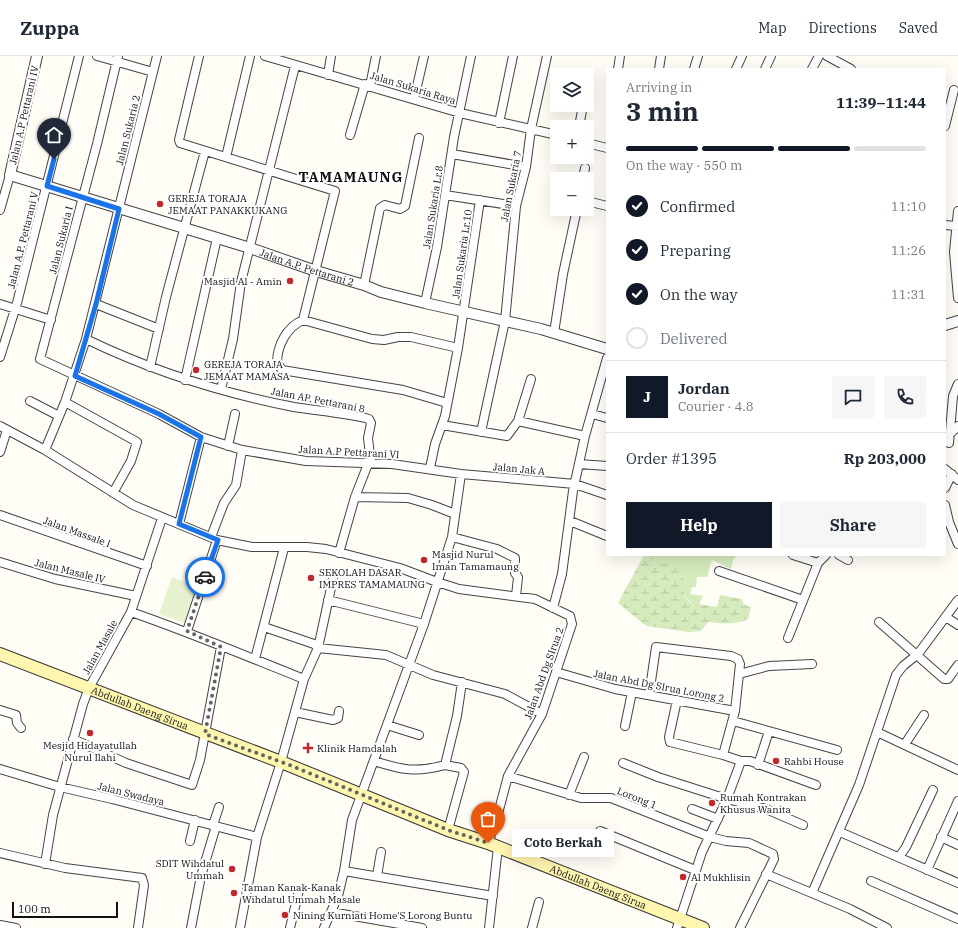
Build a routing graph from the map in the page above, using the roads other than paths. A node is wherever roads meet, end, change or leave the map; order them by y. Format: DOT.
graph roads {
  1 [pos="37,56"];
  2 [pos="79,56"];
  3 [pos="97,56"];
  4 [pos="156,56"];
  5 [pos="199,56"];
  6 [pos="250,56"];
  7 [pos="265,56"];
  8 [pos="331,56"];
  9 [pos="376,56"];
  10 [pos="424,56"];
  11 [pos="471,56"];
  12 [pos="513,56"];
  13 [pos="547,56"];
  14 [pos="620,56"];
  15 [pos="661,56"];
  16 [pos="698,56"];
  17 [pos="742,56"];
  18 [pos="819,56"];
  19 [pos="827,56"];
  20 [pos="117,59"];
  21 [pos="296,66"];
  22 [pos="618,68"];
  23 [pos="659,68"];
  24 [pos="694,68"];
  25 [pos="736,68"];
  26 [pos="813,68"];
  27 [pos="849,68"];
  28 [pos="153,72"];
  29 [pos="328,75"];
  30 [pos="367,85"];
  31 [pos="954,90"];
  32 [pos="414,99"];
  33 [pos="460,113"];
  34 [pos="946,122"];
  35 [pos="499,123"];
  36 [pos="531,130"];
  37 [pos="550,134"];
  38 [pos="350,135"];
  39 [pos="419,138"];
  40 [pos="594,145"];
  41 [pos="606,148"];
  42 [pos="205,151"];
  43 [pos="452,154"];
  44 [pos="226,157"];
  45 [pos="526,167"];
  46 [pos="585,168"];
  47 [pos="270,172"];
  48 [pos="584,172"];
  49 [pos="10,175"];
  50 [pos="47,186"];
  51 [pos="445,195"];
  52 [pos="82,197"];
  53 [pos="480,200"];
  54 [pos="594,203"];
  55 [pos="516,206"];
  56 [pos="606,206"];
  57 [pos="119,209"];
  58 [pos="0,210"];
  59 [pos="958,211"];
  60 [pos="575,216"];
  61 [pos="946,225"];
  62 [pos="956,226"];
  63 [pos="184,229"];
  64 [pos="216,238"];
  65 [pos="250,248"];
  66 [pos="316,271"];
  67 [pos="364,285"];
  68 [pos="958,298"];
  69 [pos="425,303"];
  70 [pos="0,304"];
  71 [pos="96,304"];
  72 [pos="16,309"];
  73 [pos="465,312"];
  74 [pos="51,320"];
  75 [pos="303,320"];
  76 [pos="505,321"];
  77 [pos="958,321"];
  78 [pos="946,325"];
  79 [pos="159,329"];
  80 [pos="554,333"];
  81 [pos="86,338"];
  82 [pos="458,348"];
  83 [pos="606,349"];
  84 [pos="0,357"];
  85 [pos="40,359"];
  86 [pos="606,362"];
  87 [pos="150,367"];
  88 [pos="75,376"];
  89 [pos="186,380"];
  90 [pos="531,380"];
  91 [pos="958,387"];
  92 [pos="222,389"];
  93 [pos="30,401"];
  94 [pos="65,402"];
  95 [pos="447,403"];
  96 [pos="235,414"];
  97 [pos="592,414"];
  98 [pos="59,416"];
  99 [pos="606,418"];
  100 [pos="518,421"];
  101 [pos="442,425"];
  102 [pos="958,426"];
  103 [pos="4,428"];
  104 [pos="481,432"];
  105 [pos="585,436"];
  106 [pos="201,437"];
  107 [pos="948,438"];
  108 [pos="228,446"];
  109 [pos="45,450"];
  110 [pos="242,450"];
  111 [pos="0,452"];
  112 [pos="370,463"];
  113 [pos="580,464"];
  114 [pos="606,466"];
  115 [pos="430,468"];
  116 [pos="946,470"];
  117 [pos="461,474"];
  118 [pos="955,477"];
  119 [pos="575,484"];
  120 [pos="946,487"];
  121 [pos="113,493"];
  122 [pos="606,495"];
  123 [pos="355,497"];
  124 [pos="946,509"];
  125 [pos="455,514"];
  126 [pos="0,516"];
  127 [pos="162,518"];
  128 [pos="570,521"];
  129 [pos="179,524"];
  130 [pos="606,536"];
  131 [pos="214,538"];
  132 [pos="452,538"];
  133 [pos="958,544"];
  134 [pos="284,548"];
  135 [pos="339,553"];
  136 [pos="796,556"];
  137 [pos="825,556"];
  138 [pos="841,556"];
  139 [pos="848,560"];
  140 [pos="0,562"];
  141 [pos="818,563"];
  142 [pos="147,566"];
  143 [pos="719,571"];
  144 [pos="334,574"];
  145 [pos="437,582"];
  146 [pos="136,596"];
  147 [pos="516,596"];
  148 [pos="328,600"];
  149 [pos="803,600"];
  150 [pos="958,600"];
  151 [pos="554,608"];
  152 [pos="131,612"];
  153 [pos="946,618"];
  154 [pos="879,622"];
  155 [pos="424,624"];
  156 [pos="958,625"];
  157 [pos="264,627"];
  158 [pos="187,631"];
  159 [pos="788,638"];
  160 [pos="221,647"];
  161 [pos="318,648"];
  162 [pos="0,654"];
  163 [pos="918,654"];
  164 [pos="255,659"];
  165 [pos="812,664"];
  166 [pos="409,665"];
  167 [pos="958,665"];
  168 [pos="556,672"];
  169 [pos="739,674"];
  170 [pos="304,679"];
  171 [pos="462,682"];
  172 [pos="89,688"];
  173 [pos="632,692"];
  174 [pos="649,695"];
  175 [pos="677,700"];
  176 [pos="0,710"];
  177 [pos="339,711"];
  178 [pos="735,711"];
  179 [pos="295,712"];
  180 [pos="542,714"];
  181 [pos="924,715"];
  182 [pos="733,721"];
  183 [pos="387,725"];
  184 [pos="625,726"];
  185 [pos="21,728"];
  186 [pos="769,730"];
  187 [pos="877,732"];
  188 [pos="205,734"];
  189 [pos="419,735"];
  190 [pos="73,739"];
  191 [pos="904,744"];
  192 [pos="837,750"];
  193 [pos="723,755"];
  194 [pos="584,757"];
  195 [pos="741,761"];
  196 [pos="281,762"];
  197 [pos="374,762"];
  198 [pos="623,763"];
  199 [pos="758,764"];
  200 [pos="445,765"];
  201 [pos="0,769"];
  202 [pos="958,770"];
  203 [pos="508,776"];
  204 [pos="816,785"];
  205 [pos="60,787"];
  206 [pos="932,790"];
  207 [pos="569,795"];
  208 [pos="363,796"];
  209 [pos="727,799"];
  210 [pos="957,806"];
  211 [pos="219,807"];
  212 [pos="692,809"];
  213 [pos="718,819"];
  214 [pos="195,820"];
  215 [pos="803,825"];
  216 [pos="214,826"];
  217 [pos="448,830"];
  218 [pos="600,831"];
  219 [pos="840,832"];
  220 [pos="258,837"];
  221 [pos="710,837"];
  222 [pos="941,837"];
  223 [pos="190,841"];
  224 [pos="493,845"];
  225 [pos="958,845"];
  226 [pos="381,852"];
  227 [pos="0,853"];
  228 [pos="899,857"];
  229 [pos="45,864"];
  230 [pos="695,870"];
  231 [pos="927,870"];
  232 [pos="344,871"];
  233 [pos="766,874"];
  234 [pos="377,876"];
  235 [pos="871,881"];
  236 [pos="958,883"];
  237 [pos="299,890"];
  238 [pos="812,894"];
  239 [pos="493,896"];
  240 [pos="539,902"];
  241 [pos="330,912"];
  242 [pos="958,919"];
  243 [pos="386,924"];
  244 [pos="679,924"];
  245 [pos="0,925"];
  246 [pos="16,928"];
  247 [pos="138,928"];
  248 [pos="191,928"];
  249 [pos="240,928"];
  250 [pos="290,928"];
  251 [pos="324,928"];
  252 [pos="422,928"];
  253 [pos="489,928"];
  254 [pos="532,928"];
  255 [pos="703,928"];
  256 [pos="740,928"];
  257 [pos="887,928"];
  1 -- 49 [label="street, Jalan A.P Pettarani IV"];
  2 -- 50 [label="street, Jalan A.P. Pettarani V"];
  3 -- 20 [label="street"];
  4 -- 28 [label="street, Jalan Sukaria 2"];
  5 -- 42 [label="street"];
  6 -- 44 [label="street"];
  7 -- 21 [label="street, Jalan Sukaria Raya"];
  8 -- 29 [label="street"];
  9 -- 30 [label="street"];
  10 -- 32 [label="street"];
  11 -- 33 [label="street, Jalan Sukaria Lr.8"];
  12 -- 35 [label="street"];
  13 -- 36 [label="street, Jalan Sukaria 7"];
  14 -- 22 [label="street"];
  15 -- 23 [label="street"];
  16 -- 24 [label="street"];
  17 -- 25 [label="street"];
  18 -- 26 [label="street"];
  19 -- 27 [label="street"];
  20 -- 28 [label="street"];
  20 -- 52 [label="street, Jalan Sukaria I"];
  21 -- 29 [label="street, Jalan Sukaria Raya"];
  21 -- 47 [label="street"];
  28 -- 57 [label="street, Jalan Sukaria 2"];
  29 -- 30 [label="street, Jalan Sukaria Raya"];
  30 -- 32 [label="street, Jalan Sukaria Raya"];
  30 -- 38 [label="street"];
  31 -- 34 [label="street"];
  32 -- 33 [label="street, Jalan Sukaria Raya"];
  33 -- 35 [label="street, Jalan Sukaria Raya"];
  33 -- 43 [label="street, Jalan Sukaria Lr.8"];
  35 -- 36 [label="street, Jalan Sukaria Raya"];
  36 -- 37 [label="street, Jalan Sukaria Raya"];
  36 -- 45 [label="street, Jalan Sukaria 7"];
  39 -- 67 [label="street"];
  40 -- 41 [label="street"];
  42 -- 44 [label="street"];
  42 -- 63 [label="street"];
  43 -- 45 [label="street"];
  43 -- 51 [label="street, Jalan Sukaria Lr.8"];
  44 -- 47 [label="street"];
  45 -- 55 [label="street, Jalan Sukaria 7"];
  46 -- 48 [label="street"];
  47 -- 65 [label="street"];
  47 -- 66 [label="street"];
  49 -- 50 [label="street, Jalan A.P. Pettarani 2"];
  49 -- 58 [label="street"];
  50 -- 52 [label="street, Jalan A.P. Pettarani 2"];
  50 -- 72 [label="street, Jalan A.P. Pettarani V"];
  51 -- 53 [label="street"];
  51 -- 69 [label="street, Jalan Sukaria Lr.8"];
  52 -- 57 [label="street, Jalan A.P. Pettarani 2"];
  52 -- 74 [label="street, Jalan Sukaria I"];
  53 -- 55 [label="street"];
  53 -- 73 [label="street, Jalan Sukaria Lr.10"];
  54 -- 56 [label="street"];
  55 -- 76 [label="street, Jalan Sukaria 7"];
  57 -- 63 [label="street, Jalan A.P. Pettarani 2"];
  57 -- 71 [label="street, Jalan Sukaria 2"];
  59 -- 62 [label="street"];
  60 -- 80 [label="street"];
  61 -- 62 [label="street"];
  62 -- 68 [label="street"];
  63 -- 64 [label="street, Jalan A.P. Pettarani 2"];
  63 -- 79 [label="street"];
  64 -- 65 [label="street, Jalan A.P. Pettarani 2"];
  64 -- 89 [label="street"];
  65 -- 66 [label="street, Jalan A.P. Pettarani 2"];
  65 -- 92 [label="street"];
  66 -- 67 [label="street, Jalan A.P. Pettarani 2"];
  66 -- 75 [label="street"];
  67 -- 69 [label="street, Jalan A.P. Pettarani 2"];
  69 -- 73 [label="street, Jalan A.P. Pettarani 2"];
  70 -- 72 [label="street"];
  71 -- 79 [label="street"];
  71 -- 81 [label="street, Jalan Sukaria 2"];
  72 -- 74 [label="street"];
  72 -- 84 [label="street, Jalan A.P. Pettarani V"];
  73 -- 76 [label="street, Jalan A.P. Pettarani 2"];
  73 -- 82 [label="street, Jalan Sukaria Lr.10"];
  74 -- 85 [label="street, Jalan Sukaria I"];
  75 -- 82 [label="street"];
  75 -- 95 [label="street"];
  76 -- 80 [label="street, Jalan A.P. Pettarani 2"];
  76 -- 104 [label="street, Jalan Sukaria 7"];
  77 -- 78 [label="street"];
  79 -- 87 [label="street"];
  80 -- 83 [label="street, Jalan A.P. Pettarani 2"];
  81 -- 87 [label="street, Jalan AP. Pettarani 8"];
  81 -- 88 [label="street, Jalan Sukaria 2"];
  82 -- 95 [label="street, Jalan Sukaria Lr.10"];
  85 -- 88 [label="street, Jalan A.P Pettarani VI"];
  86 -- 97 [label="street"];
  87 -- 89 [label="street, Jalan AP. Pettarani 8"];
  88 -- 94 [label="street, Jalan Sukaria 2"];
  88 -- 106 [label="street, Jalan A.P Pettarani VI"];
  89 -- 92 [label="street, Jalan AP. Pettarani 8"];
  90 -- 100 [label="street"];
  91 -- 107 [label="street"];
  92 -- 112 [label="street, Jalan AP. Pettarani 8"];
  93 -- 98 [label="street"];
  94 -- 98 [label="street, Jalan Sukaria 2"];
  94 -- 121 [label="street"];
  95 -- 101 [label="street, Jalan Sukaria Lr.10"];
  96 -- 108 [label="street"];
  97 -- 99 [label="street"];
  97 -- 105 [label="street"];
  98 -- 109 [label="street, Jalan Sukaria 2"];
  100 -- 104 [label="street"];
  100 -- 105 [label="street"];
  101 -- 104 [label="street"];
  101 -- 115 [label="street, Jalan Sukaria Lr.10"];
  102 -- 107 [label="street"];
  103 -- 109 [label="street"];
  103 -- 111 [label="street"];
  105 -- 113 [label="street"];
  106 -- 108 [label="street, Jalan A.P Pettarani VI"];
  106 -- 129 [label="street"];
  108 -- 110 [label="street, Jalan A.P Pettarani VI"];
  109 -- 121 [label="street"];
  110 -- 112 [label="street, Jalan A.P Pettarani VI"];
  110 -- 131 [label="street"];
  112 -- 115 [label="street, Jalan A.P Pettarani VI"];
  112 -- 123 [label="street"];
  113 -- 114 [label="street"];
  113 -- 119 [label="street"];
  115 -- 117 [label="street, Jalan A.P Pettarani VI"];
  116 -- 118 [label="street"];
  117 -- 119 [label="street, Jalan Jak A"];
  117 -- 125 [label="street"];
  118 -- 120 [label="street"];
  119 -- 122 [label="street, Jalan Jak A"];
  119 -- 128 [label="street"];
  121 -- 127 [label="street"];
  123 -- 125 [label="street"];
  123 -- 135 [label="street"];
  124 -- 133 [label="street"];
  125 -- 132 [label="street"];
  126 -- 142 [label="street, Jalan Massale I"];
  127 -- 129 [label="street"];
  127 -- 142 [label="street, Jalan Masale"];
  128 -- 130 [label="street"];
  128 -- 151 [label="street"];
  129 -- 131 [label="street"];
  131 -- 134 [label="street"];
  131 -- 158 [label="street"];
  132 -- 145 [label="street"];
  132 -- 147 [label="street"];
  134 -- 135 [label="street"];
  134 -- 157 [label="street"];
  135 -- 145 [label="street"];
  136 -- 141 [label="street"];
  137 -- 141 [label="street"];
  138 -- 139 [label="street"];
  140 -- 146 [label="street, Jalan Masale IV"];
  141 -- 149 [label="street"];
  142 -- 146 [label="street, Jalan Masale"];
  143 -- 149 [label="street"];
  144 -- 148 [label="street"];
  145 -- 147 [label="street"];
  145 -- 155 [label="street"];
  146 -- 152 [label="street, Jalan Masale"];
  147 -- 151 [label="street"];
  148 -- 155 [label="street"];
  148 -- 161 [label="street"];
  149 -- 159 [label="street"];
  150 -- 153 [label="street"];
  151 -- 168 [label="street, Jalan Abd Dg SIrua 2"];
  152 -- 158 [label="street"];
  152 -- 172 [label="street, Jalan Masale"];
  153 -- 156 [label="street"];
  153 -- 163 [label="street"];
  154 -- 163 [label="street"];
  155 -- 166 [label="street"];
  157 -- 161 [label="street"];
  157 -- 164 [label="street"];
  158 -- 160 [label="street"];
  160 -- 164 [label="street"];
  160 -- 188 [label="street"];
  161 -- 166 [label="street"];
  161 -- 170 [label="street"];
  162 -- 172 [label="main road, Abdullah Daeng Sirua"];
  163 -- 167 [label="street"];
  163 -- 187 [label="street"];
  164 -- 170 [label="street"];
  165 -- 169 [label="street"];
  166 -- 171 [label="street"];
  166 -- 183 [label="street"];
  168 -- 173 [label="street, Jalan Abd Dg SIrua Lorong 2"];
  168 -- 180 [label="street, Jalan Abd Dg SIrua 2"];
  169 -- 174 [label="street"];
  169 -- 178 [label="street"];
  170 -- 179 [label="street"];
  171 -- 180 [label="street"];
  171 -- 200 [label="street"];
  172 -- 188 [label="main road, Abdullah Daeng Sirua"];
  172 -- 190 [label="street, Jalan Masale"];
  173 -- 174 [label="street, Jalan Abd Dg SIrua Lorong 2"];
  173 -- 184 [label="street"];
  174 -- 175 [label="street, Jalan Abd Dg SIrua Lorong 2"];
  175 -- 178 [label="street, Jalan Abd Dg SIrua Lorong 2"];
  175 -- 193 [label="street"];
  176 -- 185 [label="street"];
  177 -- 179 [label="street"];
  178 -- 182 [label="street"];
  179 -- 196 [label="street"];
  180 -- 203 [label="street, Jalan Abd Dg SIrua 2"];
  181 -- 191 [label="street"];
  182 -- 186 [label="street"];
  182 -- 193 [label="street"];
  183 -- 189 [label="street"];
  183 -- 197 [label="street"];
  186 -- 192 [label="street"];
  186 -- 199 [label="street"];
  187 -- 191 [label="street"];
  187 -- 219 [label="street"];
  188 -- 190 [label="street"];
  188 -- 196 [label="main road, Abdullah Daeng Sirua"];
  190 -- 205 [label="street, Jalan Masale"];
  191 -- 202 [label="street"];
  193 -- 195 [label="street"];
  194 -- 207 [label="street"];
  195 -- 199 [label="street"];
  195 -- 209 [label="street"];
  196 -- 208 [label="main road, Abdullah Daeng Sirua"];
  196 -- 220 [label="street"];
  197 -- 200 [label="street"];
  197 -- 208 [label="street"];
  198 -- 209 [label="street"];
  199 -- 204 [label="street"];
  200 -- 217 [label="street"];
  201 -- 205 [label="street, Jalan Swadaya"];
  203 -- 207 [label="street, Lorong 1"];
  203 -- 224 [label="street, Jalan Abd Dg SIrua 2"];
  205 -- 214 [label="street, Jalan Swadaya"];
  205 -- 229 [label="street, Jalan Masale"];
  206 -- 228 [label="street"];
  207 -- 221 [label="street, Lorong 1"];
  208 -- 217 [label="main road, Abdullah Daeng Sirua"];
  208 -- 232 [label="street"];
  209 -- 213 [label="street"];
  209 -- 215 [label="street"];
  210 -- 222 [label="street"];
  211 -- 216 [label="street"];
  212 -- 213 [label="street"];
  213 -- 221 [label="street"];
  214 -- 216 [label="street, Jalan Swadaya"];
  214 -- 223 [label="street"];
  216 -- 220 [label="street, Jalan Swadaya"];
  216 -- 248 [label="street"];
  217 -- 224 [label="main road, Abdullah Daeng Sirua"];
  218 -- 230 [label="street"];
  219 -- 228 [label="street"];
  219 -- 238 [label="street"];
  220 -- 249 [label="street"];
  221 -- 230 [label="street"];
  221 -- 233 [label="street, Lorong 1"];
  222 -- 225 [label="street"];
  222 -- 231 [label="street"];
  224 -- 239 [label="street, Jalan Abd Dg SIrua 2"];
  224 -- 244 [label="main road, Abdullah Daeng Sirua"];
  226 -- 234 [label="street"];
  227 -- 229 [label="street"];
  228 -- 231 [label="street"];
  229 -- 247 [label="street"];
  230 -- 244 [label="street"];
  231 -- 236 [label="street"];
  232 -- 234 [label="street"];
  232 -- 241 [label="street"];
  233 -- 238 [label="street"];
  233 -- 256 [label="street"];
  234 -- 239 [label="street"];
  235 -- 242 [label="street"];
  237 -- 250 [label="street"];
  238 -- 257 [label="street"];
  239 -- 253 [label="street, Jalan Abd Dg SIrua 2"];
  240 -- 254 [label="street"];
  241 -- 243 [label="street"];
  241 -- 251 [label="street"];
  243 -- 252 [label="street"];
  244 -- 255 [label="main road, Abdullah Daeng Sirua"];
  245 -- 246 [label="street"];
}
